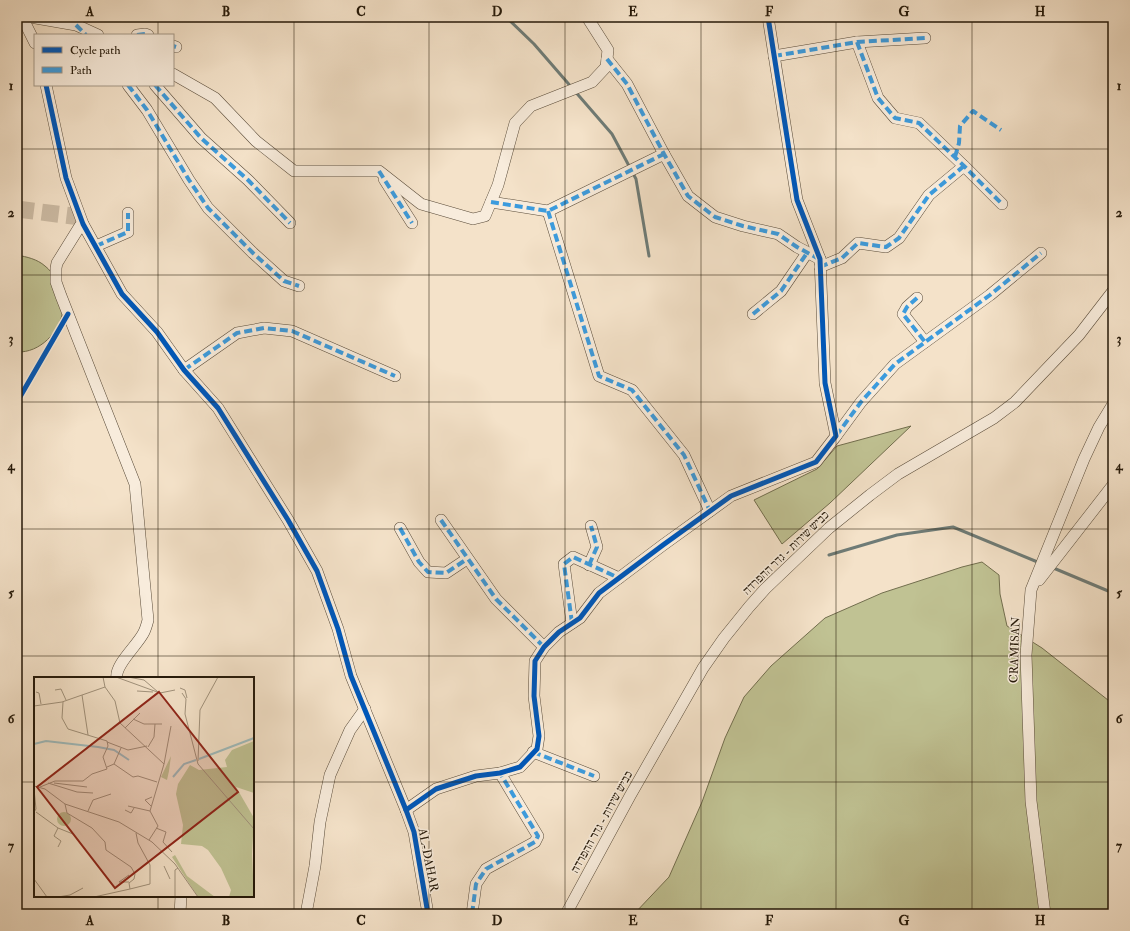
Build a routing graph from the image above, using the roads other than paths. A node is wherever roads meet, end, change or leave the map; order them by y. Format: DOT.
graph roads {
  1 [pos="22,17"];
  2 [pos="30,17"];
  3 [pos="587,17"];
  4 [pos="768,17"];
  5 [pos="76,25"];
  6 [pos="85,34"];
  7 [pos="96,34"];
  8 [pos="924,38"];
  9 [pos="34,41"];
  10 [pos="857,42"];
  11 [pos="774,56"];
  12 [pos="607,59"];
  13 [pos="174,75"];
  14 [pos="46,86"];
  15 [pos="129,86"];
  16 [pos="156,86"];
  17 [pos="664,154"];
  18 [pos="964,166"];
  19 [pos="379,171"];
  20 [pos="491,202"];
  21 [pos="1002,204"];
  22 [pos="548,211"];
  23 [pos="128,213"];
  24 [pos="290,223"];
  25 [pos="412,223"];
  26 [pos="83,224"];
  27 [pos="96,246"];
  28 [pos="807,252"];
  29 [pos="1041,253"];
  30 [pos="820,263"];
  31 [pos="299,286"];
  32 [pos="1113,291"];
  33 [pos="916,298"];
  34 [pos="753,314"];
  35 [pos="925,342"];
  36 [pos="184,370"];
  37 [pos="395,376"];
  38 [pos="1113,404"];
  39 [pos="836,436"];
  40 [pos="1113,486"];
  41 [pos="710,511"];
  42 [pos="441,520"];
  43 [pos="591,526"];
  44 [pos="400,528"];
  45 [pos="468,558"];
  46 [pos="589,565"];
  47 [pos="618,578"];
  48 [pos="1032,590"];
  49 [pos="572,623"];
  50 [pos="544,647"];
  51 [pos="117,677"];
  52 [pos="365,709"];
  53 [pos="533,752"];
  54 [pos="500,773"];
  55 [pos="594,776"];
  56 [pos="406,810"];
  57 [pos="181,897"];
  58 [pos="180,914"];
  59 [pos="306,914"];
  60 [pos="428,914"];
  61 [pos="472,914"];
  62 [pos="566,914"];
  63 [pos="1044,914"];
  1 -- 9 [label="street"];
  2 -- 5 [label="street"];
  3 -- 12 [label="street"];
  4 -- 11 [label="street"];
  5 -- 6 [label="street"];
  5 -- 7 [label="street"];
  8 -- 10 [label="street"];
  10 -- 11 [label="street"];
  10 -- 18 [label="street"];
  11 -- 30 [label="street"];
  12 -- 17 [label="street"];
  12 -- 20 [label="street"];
  13 -- 19 [label="street"];
  14 -- 26 [label="street, AL-DAHAR"];
  15 -- 31 [label="street"];
  16 -- 24 [label="street"];
  17 -- 22 [label="street"];
  17 -- 28 [label="street"];
  18 -- 21 [label="street"];
  18 -- 30 [label="street"];
  19 -- 20 [label="street"];
  19 -- 25 [label="street"];
  20 -- 22 [label="street"];
  22 -- 41 [label="street"];
  23 -- 27 [label="street"];
  26 -- 27 [label="street, AL-DAHAR"];
  26 -- 51 [label="street"];
  27 -- 36 [label="street, AL-DAHAR"];
  28 -- 30 [label="street"];
  28 -- 34 [label="street"];
  29 -- 35 [label="street"];
  30 -- 39 [label="street"];
  32 -- 62 [label="street, כביש שירות - גדר ההפרדה"];
  33 -- 35 [label="street"];
  35 -- 39 [label="street"];
  36 -- 37 [label="street"];
  36 -- 52 [label="street, AL-DAHAR"];
  38 -- 48 [label="street, CRAMISAN"];
  39 -- 41 [label="street"];
  40 -- 48 [label="street"];
  41 -- 47 [label="street"];
  42 -- 45 [label="street"];
  43 -- 46 [label="street"];
  44 -- 45 [label="street"];
  45 -- 50 [label="street"];
  46 -- 47 [label="street"];
  46 -- 49 [label="street"];
  47 -- 49 [label="street"];
  48 -- 63 [label="street, CRAMISAN"];
  49 -- 50 [label="street"];
  50 -- 53 [label="street"];
  52 -- 56 [label="street, AL-DAHAR"];
  52 -- 59 [label="street"];
  53 -- 54 [label="street"];
  53 -- 55 [label="street"];
  54 -- 56 [label="street"];
  54 -- 61 [label="street"];
  56 -- 60 [label="street, AL-DAHAR"];
  57 -- 58 [label="street"];
}
